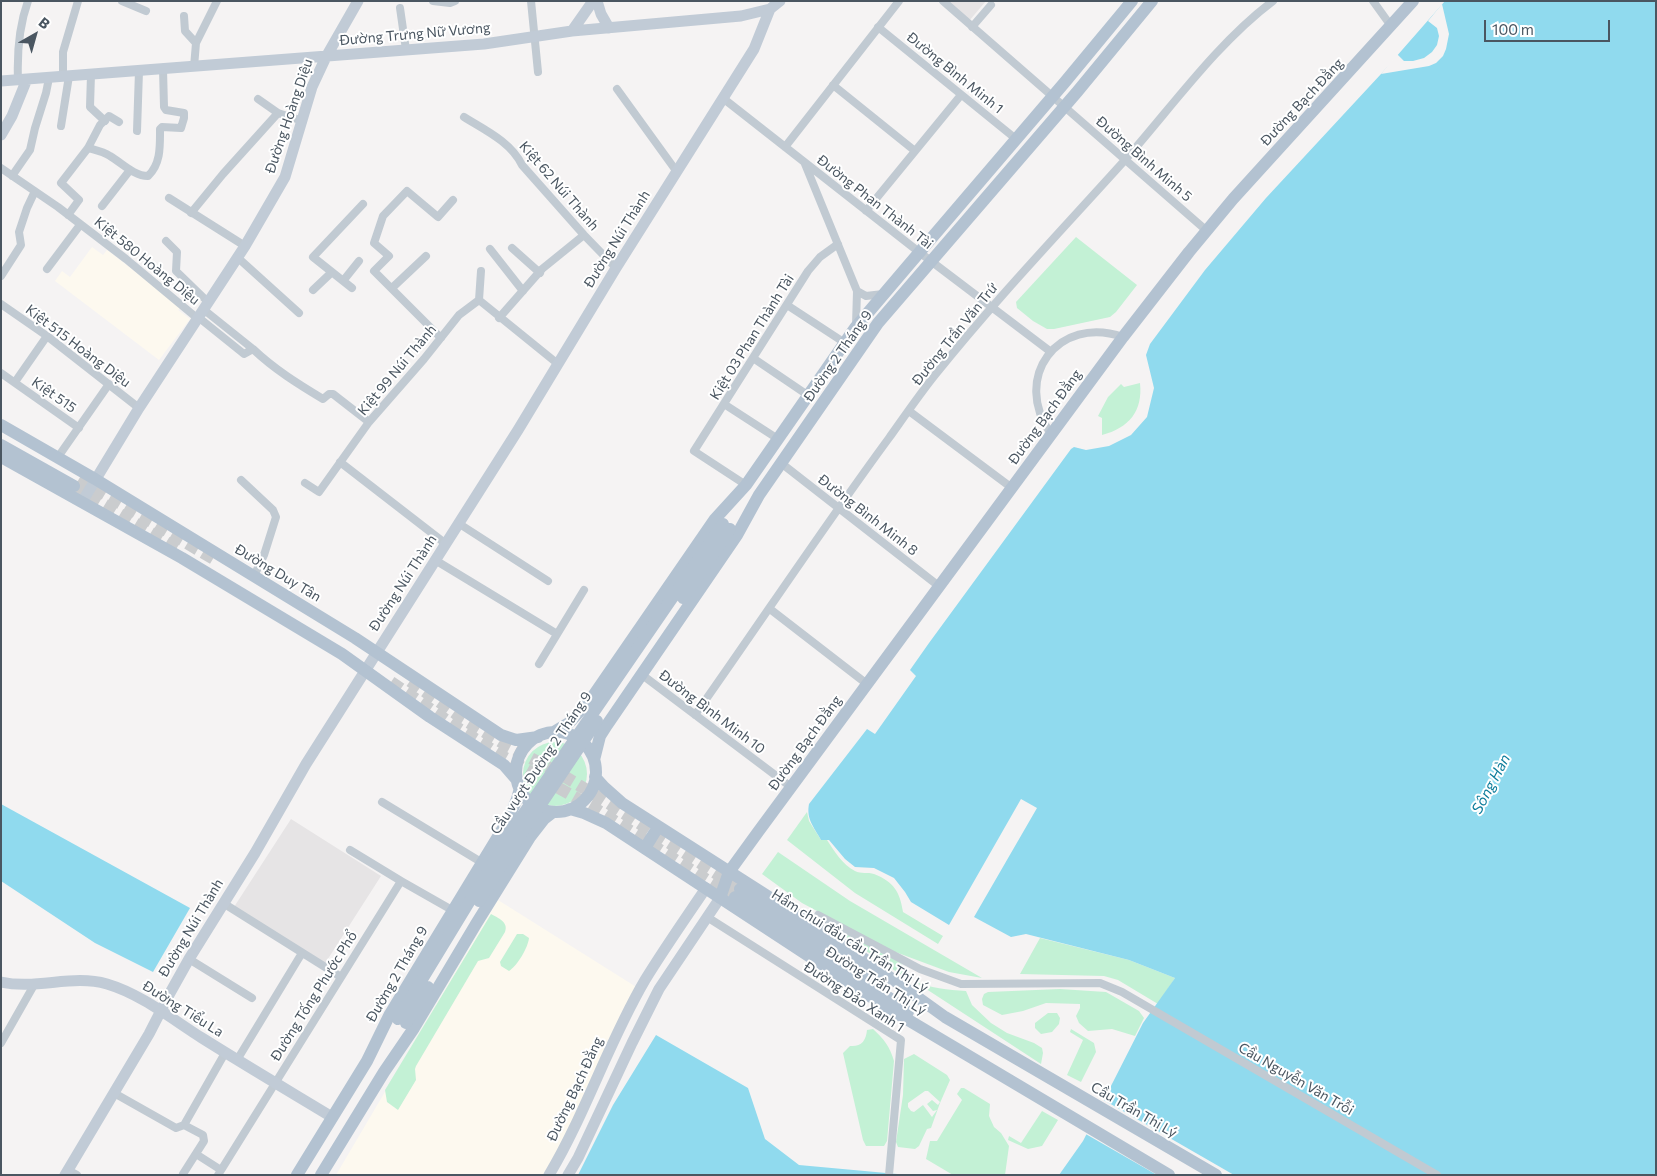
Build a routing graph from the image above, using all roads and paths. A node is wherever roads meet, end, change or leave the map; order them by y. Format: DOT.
graph roads {
  1 [pos="28,1"];
  2 [pos="78,1"];
  3 [pos="122,1"];
  4 [pos="217,1"];
  5 [pos="358,1"];
  6 [pos="455,1"];
  7 [pos="531,1"];
  8 [pos="593,1"];
  9 [pos="597,1"];
  10 [pos="780,1"];
  11 [pos="899,1"];
  12 [pos="943,1"];
  13 [pos="1132,1"];
  14 [pos="1273,1"];
  15 [pos="1373,1"];
  16 [pos="1413,1"];
  17 [pos="434,2"];
  18 [pos="1146,3"];
  19 [pos="991,5"];
  20 [pos="400,8"];
  21 [pos="770,9"];
  22 [pos="146,11"];
  23 [pos="184,16"];
  24 [pos="1391,26"];
  25 [pos="878,27"];
  26 [pos="972,27"];
  27 [pos="609,28"];
  28 [pos="572,31"];
  29 [pos="534,37"];
  30 [pos="196,43"];
  31 [pos="406,50"];
  32 [pos="326,57"];
  33 [pos="194,67"];
  34 [pos="163,69"];
  35 [pos="139,71"];
  36 [pos="538,72"];
  37 [pos="90,74"];
  38 [pos="66,76"];
  39 [pos="48,78"];
  40 [pos="22,80"];
  41 [pos="1,81"];
  42 [pos="833,85"];
  43 [pos="617,89"];
  44 [pos="961,95"];
  45 [pos="1053,97"];
  46 [pos="258,99"];
  47 [pos="724,100"];
  48 [pos="1064,106"];
  49 [pos="278,113"];
  50 [pos="464,117"];
  51 [pos="105,120"];
  52 [pos="303,120"];
  53 [pos="119,122"];
  54 [pos="61,126"];
  55 [pos="137,131"];
  56 [pos="1,135"];
  57 [pos="1016,139"];
  58 [pos="785,147"];
  59 [pos="88,148"];
  60 [pos="915,151"];
  61 [pos="1125,159"];
  62 [pos="804,163"];
  63 [pos="1,168"];
  64 [pos="130,170"];
  65 [pos="677,172"];
  66 [pos="12,176"];
  67 [pos="35,191"];
  68 [pos="169,198"];
  69 [pos="453,200"];
  70 [pos="363,204"];
  71 [pos="102,206"];
  72 [pos="866,211"];
  73 [pos="191,213"];
  74 [pos="68,215"];
  75 [pos="80,224"];
  76 [pos="1207,231"];
  77 [pos="584,235"];
  78 [pos="166,241"];
  79 [pos="838,244"];
  80 [pos="245,246"];
  81 [pos="512,248"];
  82 [pos="490,249"];
  83 [pos="919,252"];
  84 [pos="426,256"];
  85 [pos="237,258"];
  86 [pos="359,261"];
  87 [pos="930,261"];
  88 [pos="616,268"];
  89 [pos="47,269"];
  90 [pos="481,271"];
  91 [pos="332,272"];
  92 [pos="540,273"];
  93 [pos="1,276"];
  94 [pos="344,281"];
  95 [pos="352,288"];
  96 [pos="392,288"];
  97 [pos="313,290"];
  98 [pos="523,291"];
  99 [pos="857,291"];
  100 [pos="883,294"];
  101 [pos="479,300"];
  102 [pos="1,304"];
  103 [pos="787,305"];
  104 [pos="991,307"];
  105 [pos="202,311"];
  106 [pos="299,313"];
  107 [pos="498,318"];
  108 [pos="855,328"];
  109 [pos="47,336"];
  110 [pos="1123,337"];
  111 [pos="441,338"];
  112 [pos="845,343"];
  113 [pos="1051,352"];
  114 [pos="752,358"];
  115 [pos="558,364"];
  116 [pos="1,373"];
  117 [pos="15,382"];
  118 [pos="109,384"];
  119 [pos="809,396"];
  120 [pos="724,404"];
  121 [pos="139,408"];
  122 [pos="909,411"];
  123 [pos="370,422"];
  124 [pos="1,425"];
  125 [pos="78,428"];
  126 [pos="1051,434"];
  127 [pos="1,435"];
  128 [pos="778,439"];
  129 [pos="1,445"];
  130 [pos="1,457"];
  131 [pos="58,457"];
  132 [pos="340,462"];
  133 [pos="781,463"];
  134 [pos="95,479"];
  135 [pos="241,480"];
  136 [pos="305,483"];
  137 [pos="746,485"];
  138 [pos="1012,488"];
  139 [pos="759,494"];
  140 [pos="82,502"];
  141 [pos="838,508"];
  142 [pos="458,523"];
  143 [pos="727,526"];
  144 [pos="446,544"];
  145 [pos="225,558"];
  146 [pos="435,560"];
  147 [pos="254,576"];
  148 [pos="214,577"];
  149 [pos="548,581"];
  150 [pos="940,587"];
  151 [pos="584,590"];
  152 [pos="770,609"];
  153 [pos="557,634"];
  154 [pos="377,651"];
  155 [pos="539,664"];
  156 [pos="365,670"];
  157 [pos="642,674"];
  158 [pos="867,684"];
  159 [pos="456,706"];
  160 [pos="695,715"];
  161 [pos="444,726"];
  162 [pos="554,732"];
  163 [pos="538,736"];
  164 [pos="594,760"];
  165 [pos="595,777"];
  166 [pos="518,784"];
  167 [pos="791,787"];
  168 [pos="382,802"];
  169 [pos="570,809"];
  170 [pos="553,812"];
  171 [pos="658,827"];
  172 [pos="645,848"];
  173 [pos="350,850"];
  174 [pos="481,862"];
  175 [pos="729,872"];
  176 [pos="401,881"];
  177 [pos="706,888"];
  178 [pos="720,898"];
  179 [pos="223,903"];
  180 [pos="452,910"];
  181 [pos="818,915"];
  182 [pos="707,917"];
  183 [pos="302,953"];
  184 [pos="189,959"];
  185 [pos="341,977"];
  186 [pos="1,982"];
  187 [pos="34,985"];
  188 [pos="637,995"];
  189 [pos="252,998"];
  190 [pos="652,1004"];
  191 [pos="160,1011"];
  192 [pos="945,1017"];
  193 [pos="402,1021"];
  194 [pos="937,1036"];
  195 [pos="1,1043"];
  196 [pos="225,1053"];
  197 [pos="237,1060"];
  198 [pos="367,1061"];
  199 [pos="1036,1071"];
  200 [pos="384,1072"];
  201 [pos="275,1083"];
  202 [pos="114,1094"];
  203 [pos="332,1117"];
  204 [pos="184,1125"];
  205 [pos="563,1150"];
  206 [pos="196,1154"];
  207 [pos="578,1158"];
  208 [pos="219,1172"];
  209 [pos="70,1173"];
  210 [pos="889,1173"];
  211 [pos="183,1174"];
  212 [pos="297,1175"];
  213 [pos="321,1175"];
  214 [pos="548,1175"];
  215 [pos="568,1175"];
  216 [pos="1169,1175"];
  217 [pos="1216,1175"];
  218 [pos="1437,1175"];
  1 -- 40 [label="street"];
  2 -- 38 [label="street"];
  3 -- 22 [label="street"];
  4 -- 30 [label="street"];
  5 -- 32 [label="main road, Đường Hoàng Diệu"];
  6 -- 17 [label="street"];
  7 -- 29 [label="street"];
  8 -- 28 [label="main road"];
  9 -- 27 [label="main road"];
  10 -- 21 [label="main road, Đường Trưng Nữ Vương"];
  11 -- 25 [label="street"];
  12 -- 26 [label="street, Đường Bình Minh 5"];
  13 -- 45 [label="main road, Đường 2 Tháng 9"];
  14 -- 61 [label="street, Đường Trần Văn Trứ"];
  15 -- 24 [label="street"];
  16 -- 24 [label="main road, Đường Bạch Đằng"];
  18 -- 48 [label="main road, Đường 2 Tháng 9"];
  19 -- 26 [label="street"];
  20 -- 31 [label="street"];
  21 -- 27 [label="main road, Đường Trưng Nữ Vương"];
  21 -- 47 [label="main road, Đường Núi Thành"];
  23 -- 30 [label="street"];
  24 -- 76 [label="main road, Đường Bạch Đằng"];
  25 -- 42 [label="street"];
  25 -- 44 [label="street, Đường Bình Minh 1"];
  26 -- 45 [label="street, Đường Bình Minh 5"];
  27 -- 28 [label="main road, Đường Trưng Nữ Vương"];
  28 -- 29 [label="main road, Đường Trưng Nữ Vương"];
  29 -- 31 [label="main road, Đường Trưng Nữ Vương"];
  29 -- 36 [label="street"];
  30 -- 33 [label="street"];
  31 -- 32 [label="main road, Đường Trưng Nữ Vương"];
  32 -- 33 [label="main road, Đường Trưng Nữ Vương"];
  32 -- 52 [label="main road, Đường Hoàng Diệu"];
  33 -- 34 [label="main road, Đường Trưng Nữ Vương"];
  34 -- 35 [label="main road, Đường Trưng Nữ Vương"];
  34 -- 64 [label="street"];
  35 -- 37 [label="main road, Đường Trưng Nữ Vương"];
  35 -- 55 [label="street"];
  37 -- 38 [label="main road, Đường Trưng Nữ Vương"];
  37 -- 51 [label="street"];
  38 -- 39 [label="main road, Đường Trưng Nữ Vương"];
  38 -- 54 [label="street"];
  39 -- 40 [label="main road, Đường Trưng Nữ Vương"];
  39 -- 66 [label="street"];
  40 -- 41 [label="main road, Đường Trưng Nữ Vương"];
  40 -- 56 [label="main road"];
  42 -- 58 [label="street"];
  42 -- 60 [label="street"];
  43 -- 65 [label="street"];
  44 -- 57 [label="street, Đường Bình Minh 1"];
  44 -- 60 [label="street"];
  45 -- 48 [label="street, Đường Bình Minh 5"];
  45 -- 57 [label="main road, Đường 2 Tháng 9"];
  46 -- 49 [label="street"];
  47 -- 58 [label="street, Đường Phan Thành Tài"];
  47 -- 65 [label="main road, Đường Núi Thành"];
  48 -- 61 [label="street, Đường Bình Minh 5"];
  48 -- 87 [label="main road, Đường 2 Tháng 9"];
  49 -- 52 [label="street"];
  49 -- 73 [label="street"];
  50 -- 77 [label="street, Kiệt 62 Núi Thành"];
  51 -- 53 [label="street"];
  51 -- 59 [label="street"];
  52 -- 80 [label="main road, Đường Hoàng Diệu"];
  57 -- 83 [label="main road, Đường 2 Tháng 9"];
  58 -- 62 [label="street, Đường Phan Thành Tài"];
  59 -- 64 [label="street"];
  59 -- 74 [label="street"];
  60 -- 72 [label="street"];
  61 -- 76 [label="street, Đường Bình Minh 5"];
  61 -- 104 [label="street, Đường Trần Văn Trứ"];
  62 -- 72 [label="street, Đường Phan Thành Tài"];
  62 -- 79 [label="street, Đường Phan Thành Tài"];
  63 -- 66 [label="street, Kiệt 580 Hoàng Diệu"];
  64 -- 71 [label="street"];
  65 -- 88 [label="main road, Đường Núi Thành"];
  66 -- 67 [label="street, Kiệt 580 Hoàng Diệu"];
  67 -- 74 [label="street, Kiệt 580 Hoàng Diệu"];
  67 -- 93 [label="street"];
  68 -- 73 [label="street"];
  69 -- 96 [label="street"];
  70 -- 91 [label="street"];
  72 -- 83 [label="street, Đường Phan Thành Tài"];
  73 -- 80 [label="street"];
  74 -- 75 [label="street, Kiệt 580 Hoàng Diệu"];
  75 -- 89 [label="street"];
  75 -- 105 [label="street, Kiệt 580 Hoàng Diệu"];
  76 -- 110 [label="main road, Đường Bạch Đằng"];
  77 -- 88 [label="street, Kiệt 62 Núi Thành"];
  77 -- 92 [label="street"];
  78 -- 105 [label="street"];
  79 -- 99 [label="street, Đường Phan Thành Tài"];
  79 -- 103 [label="street, Kiệt 03 Phan Thành Tài"];
  80 -- 85 [label="main road, Đường Hoàng Diệu"];
  81 -- 92 [label="street"];
  82 -- 98 [label="street"];
  83 -- 87 [label="street, Đường Phan Thành Tài"];
  83 -- 100 [label="main road, Đường 2 Tháng 9"];
  84 -- 96 [label="street"];
  85 -- 105 [label="main road, Đường Hoàng Diệu"];
  85 -- 106 [label="street"];
  86 -- 94 [label="street"];
  87 -- 104 [label="street, Đường Phan Thành Tài"];
  87 -- 133 [label="main road, Đường 2 Tháng 9"];
  88 -- 115 [label="main road, Đường Núi Thành"];
  90 -- 101 [label="street"];
  91 -- 94 [label="street"];
  91 -- 97 [label="street"];
  92 -- 98 [label="street"];
  94 -- 95 [label="street"];
  96 -- 111 [label="street"];
  98 -- 107 [label="street"];
  99 -- 100 [label="street"];
  99 -- 108 [label="street, Đường Phan Thành Tài"];
  100 -- 108 [label="main road, Đường 2 Tháng 9"];
  101 -- 107 [label="street"];
  101 -- 111 [label="street, Kiệt 99 Núi Thành"];
  102 -- 109 [label="street, Kiệt 515 Hoàng Diệu"];
  103 -- 112 [label="street"];
  103 -- 114 [label="street, Kiệt 03 Phan Thành Tài"];
  104 -- 113 [label="street, Đường Phan Thành Tài"];
  104 -- 122 [label="street, Đường Trần Văn Trứ"];
  105 -- 121 [label="main road, Đường Hoàng Diệu"];
  105 -- 123 [label="street"];
  107 -- 115 [label="street"];
  108 -- 112 [label="main road, Đường 2 Tháng 9"];
  109 -- 117 [label="street, Kiệt 515"];
  109 -- 118 [label="street, Kiệt 515 Hoàng Diệu"];
  110 -- 113 [label="street"];
  110 -- 126 [label="main road, Đường Bạch Đằng"];
  111 -- 123 [label="street, Kiệt 99 Núi Thành"];
  112 -- 119 [label="main road, Đường 2 Tháng 9"];
  113 -- 126 [label="street"];
  114 -- 119 [label="street, Đường 2 Tháng 9"];
  114 -- 120 [label="street, Kiệt 03 Phan Thành Tài"];
  115 -- 142 [label="main road, Đường Núi Thành"];
  116 -- 117 [label="street, Kiệt 515"];
  117 -- 125 [label="street, Kiệt 515"];
  118 -- 121 [label="street, Kiệt 515 Hoàng Diệu"];
  118 -- 125 [label="street"];
  119 -- 128 [label="main road, Đường 2 Tháng 9"];
  120 -- 128 [label="street"];
  120 -- 137 [label="street, Kiệt 03 Phan Thành Tài"];
  121 -- 134 [label="main road, Đường Hoàng Diệu"];
  122 -- 138 [label="street"];
  122 -- 141 [label="street, Đường Trần Văn Trứ"];
  123 -- 132 [label="street, Kiệt 99 Núi Thành"];
  124 -- 131 [label="main road, Đường Duy Tân"];
  125 -- 131 [label="street"];
  126 -- 138 [label="main road, Đường Bạch Đằng"];
  127 -- 129 [label="main road"];
  128 -- 137 [label="main road, Đường 2 Tháng 9"];
  130 -- 140 [label="main road"];
  131 -- 134 [label="main road, Đường Duy Tân"];
  132 -- 136 [label="street, Kiệt 99 Núi Thành"];
  132 -- 144 [label="street"];
  133 -- 139 [label="main road, Đường 2 Tháng 9"];
  133 -- 141 [label="street, Đường Bình Minh 8"];
  134 -- 140 [label="main road, Đường Hoàng Diệu"];
  134 -- 145 [label="main road, Đường Duy Tân"];
  135 -- 147 [label="street"];
  137 -- 143 [label="main road, Cầu vượt Đường 2 Tháng 9"];
  137 -- 162 [label="main road, Đường 2 Tháng 9"];
  138 -- 150 [label="main road, Đường Bạch Đằng"];
  139 -- 143 [label="main road, Cầu vượt Đường 2 Tháng 9"];
  139 -- 157 [label="main road, Đường 2 Tháng 9"];
  140 -- 148 [label="main road"];
  141 -- 150 [label="street, Đường Bình Minh 8"];
  141 -- 152 [label="street, Đường Trần Văn Trứ"];
  142 -- 144 [label="main road, Đường Núi Thành"];
  142 -- 149 [label="street"];
  143 -- 193 [label="main road, Cầu vượt Đường 2 Tháng 9, bridge"];
  144 -- 146 [label="main road, Đường Núi Thành"];
  145 -- 147 [label="main road, Đường Duy Tân"];
  145 -- 148 [label="main road"];
  146 -- 153 [label="street"];
  146 -- 154 [label="main road, Đường Núi Thành"];
  147 -- 154 [label="main road, Đường Duy Tân"];
  148 -- 156 [label="main road"];
  150 -- 158 [label="main road, Đường Bạch Đằng"];
  151 -- 153 [label="street"];
  152 -- 158 [label="street"];
  152 -- 160 [label="street, Đường Trần Văn Trứ"];
  153 -- 155 [label="street"];
  154 -- 156 [label="main road, Đường Núi Thành"];
  154 -- 159 [label="main road, Đường Duy Tân"];
  156 -- 161 [label="main road"];
  156 -- 179 [label="main road, Đường Núi Thành"];
  157 -- 160 [label="street, Đường Bình Minh 10"];
  157 -- 164 [label="main road, Đường 2 Tháng 9"];
  158 -- 167 [label="main road, Đường Bạch Đằng"];
  159 -- 161 [label="main road"];
  159 -- 163 [label="main road, Đường Duy Tân"];
  160 -- 167 [label="street, Đường Bình Minh 10"];
  161 -- 166 [label="main road"];
  162 -- 163 [label="main road"];
  162 -- 164 [label="main road"];
  163 -- 166 [label="main road"];
  164 -- 165 [label="main road"];
  165 -- 169 [label="main road"];
  165 -- 171 [label="main road, Đường Trần Thị Lý"];
  166 -- 170 [label="main road"];
  166 -- 174 [label="main road, Đường 2 Tháng 9"];
  167 -- 175 [label="main road, Đường Bạch Đằng"];
  168 -- 174 [label="street"];
  169 -- 170 [label="main road"];
  169 -- 172 [label="main road, Đường Trần Thị Lý"];
  170 -- 200 [label="main road"];
  171 -- 172 [label="main road"];
  171 -- 175 [label="main road, Đường Trần Thị Lý"];
  172 -- 177 [label="main road, Đường Trần Thị Lý"];
  173 -- 176 [label="street"];
  174 -- 180 [label="main road, Đường 2 Tháng 9"];
  175 -- 177 [label="main road"];
  175 -- 178 [label="main road"];
  175 -- 192 [label="main road, Đường Trần Thị Lý"];
  176 -- 180 [label="street"];
  176 -- 185 [label="street, Đường Tống Phước Phổ"];
  177 -- 178 [label="main road, Đường Trần Thị Lý"];
  177 -- 188 [label="main road, Đường Bạch Đằng"];
  178 -- 182 [label="main road"];
  178 -- 194 [label="main road, Đường Trần Thị Lý"];
  179 -- 183 [label="street"];
  179 -- 184 [label="main road, Đường Núi Thành"];
  180 -- 198 [label="main road, Đường 2 Tháng 9"];
  181 -- 218 [label="street, Cầu Nguyễn Văn Trỗi"];
  182 -- 190 [label="main road"];
  182 -- 210 [label="street, Đường Đảo Xanh 1"];
  183 -- 185 [label="street"];
  183 -- 197 [label="street"];
  184 -- 189 [label="street"];
  184 -- 191 [label="main road, Đường Núi Thành"];
  185 -- 201 [label="street, Đường Tống Phước Phổ"];
  186 -- 187 [label="main road, Đường Tiểu La"];
  187 -- 191 [label="main road, Đường Tiểu La"];
  187 -- 195 [label="street"];
  188 -- 190 [label="main road"];
  188 -- 205 [label="main road, Đường Bạch Đằng"];
  190 -- 207 [label="main road"];
  191 -- 196 [label="main road, Đường Tiểu La"];
  191 -- 202 [label="main road, Đường Núi Thành"];
  192 -- 194 [label="main road, Hầm chui đầu cầu Trần Thị Lý"];
  192 -- 199 [label="main road, Đường Trần Thị Lý"];
  193 -- 198 [label="main road, Cầu vượt Đường 2 Tháng 9"];
  193 -- 200 [label="main road, Cầu vượt Đường 2 Tháng 9"];
  194 -- 216 [label="main road, Đường Trần Thị Lý"];
  196 -- 197 [label="main road, Đường Tiểu La"];
  196 -- 204 [label="street"];
  197 -- 201 [label="main road, Đường Tiểu La"];
  198 -- 203 [label="main road, Đường 2 Tháng 9"];
  199 -- 217 [label="main road, Cầu Trần Thị Lý"];
  200 -- 213 [label="main road"];
  201 -- 203 [label="main road, Đường Tiểu La"];
  201 -- 208 [label="street, Đường Tống Phước Phổ"];
  202 -- 204 [label="street"];
  202 -- 209 [label="main road, Đường Núi Thành"];
  203 -- 212 [label="main road, Đường 2 Tháng 9"];
  204 -- 206 [label="street"];
  205 -- 207 [label="main road"];
  205 -- 214 [label="main road, Đường Bạch Đằng"];
  206 -- 208 [label="street"];
  206 -- 211 [label="street"];
  207 -- 215 [label="main road"];
}
